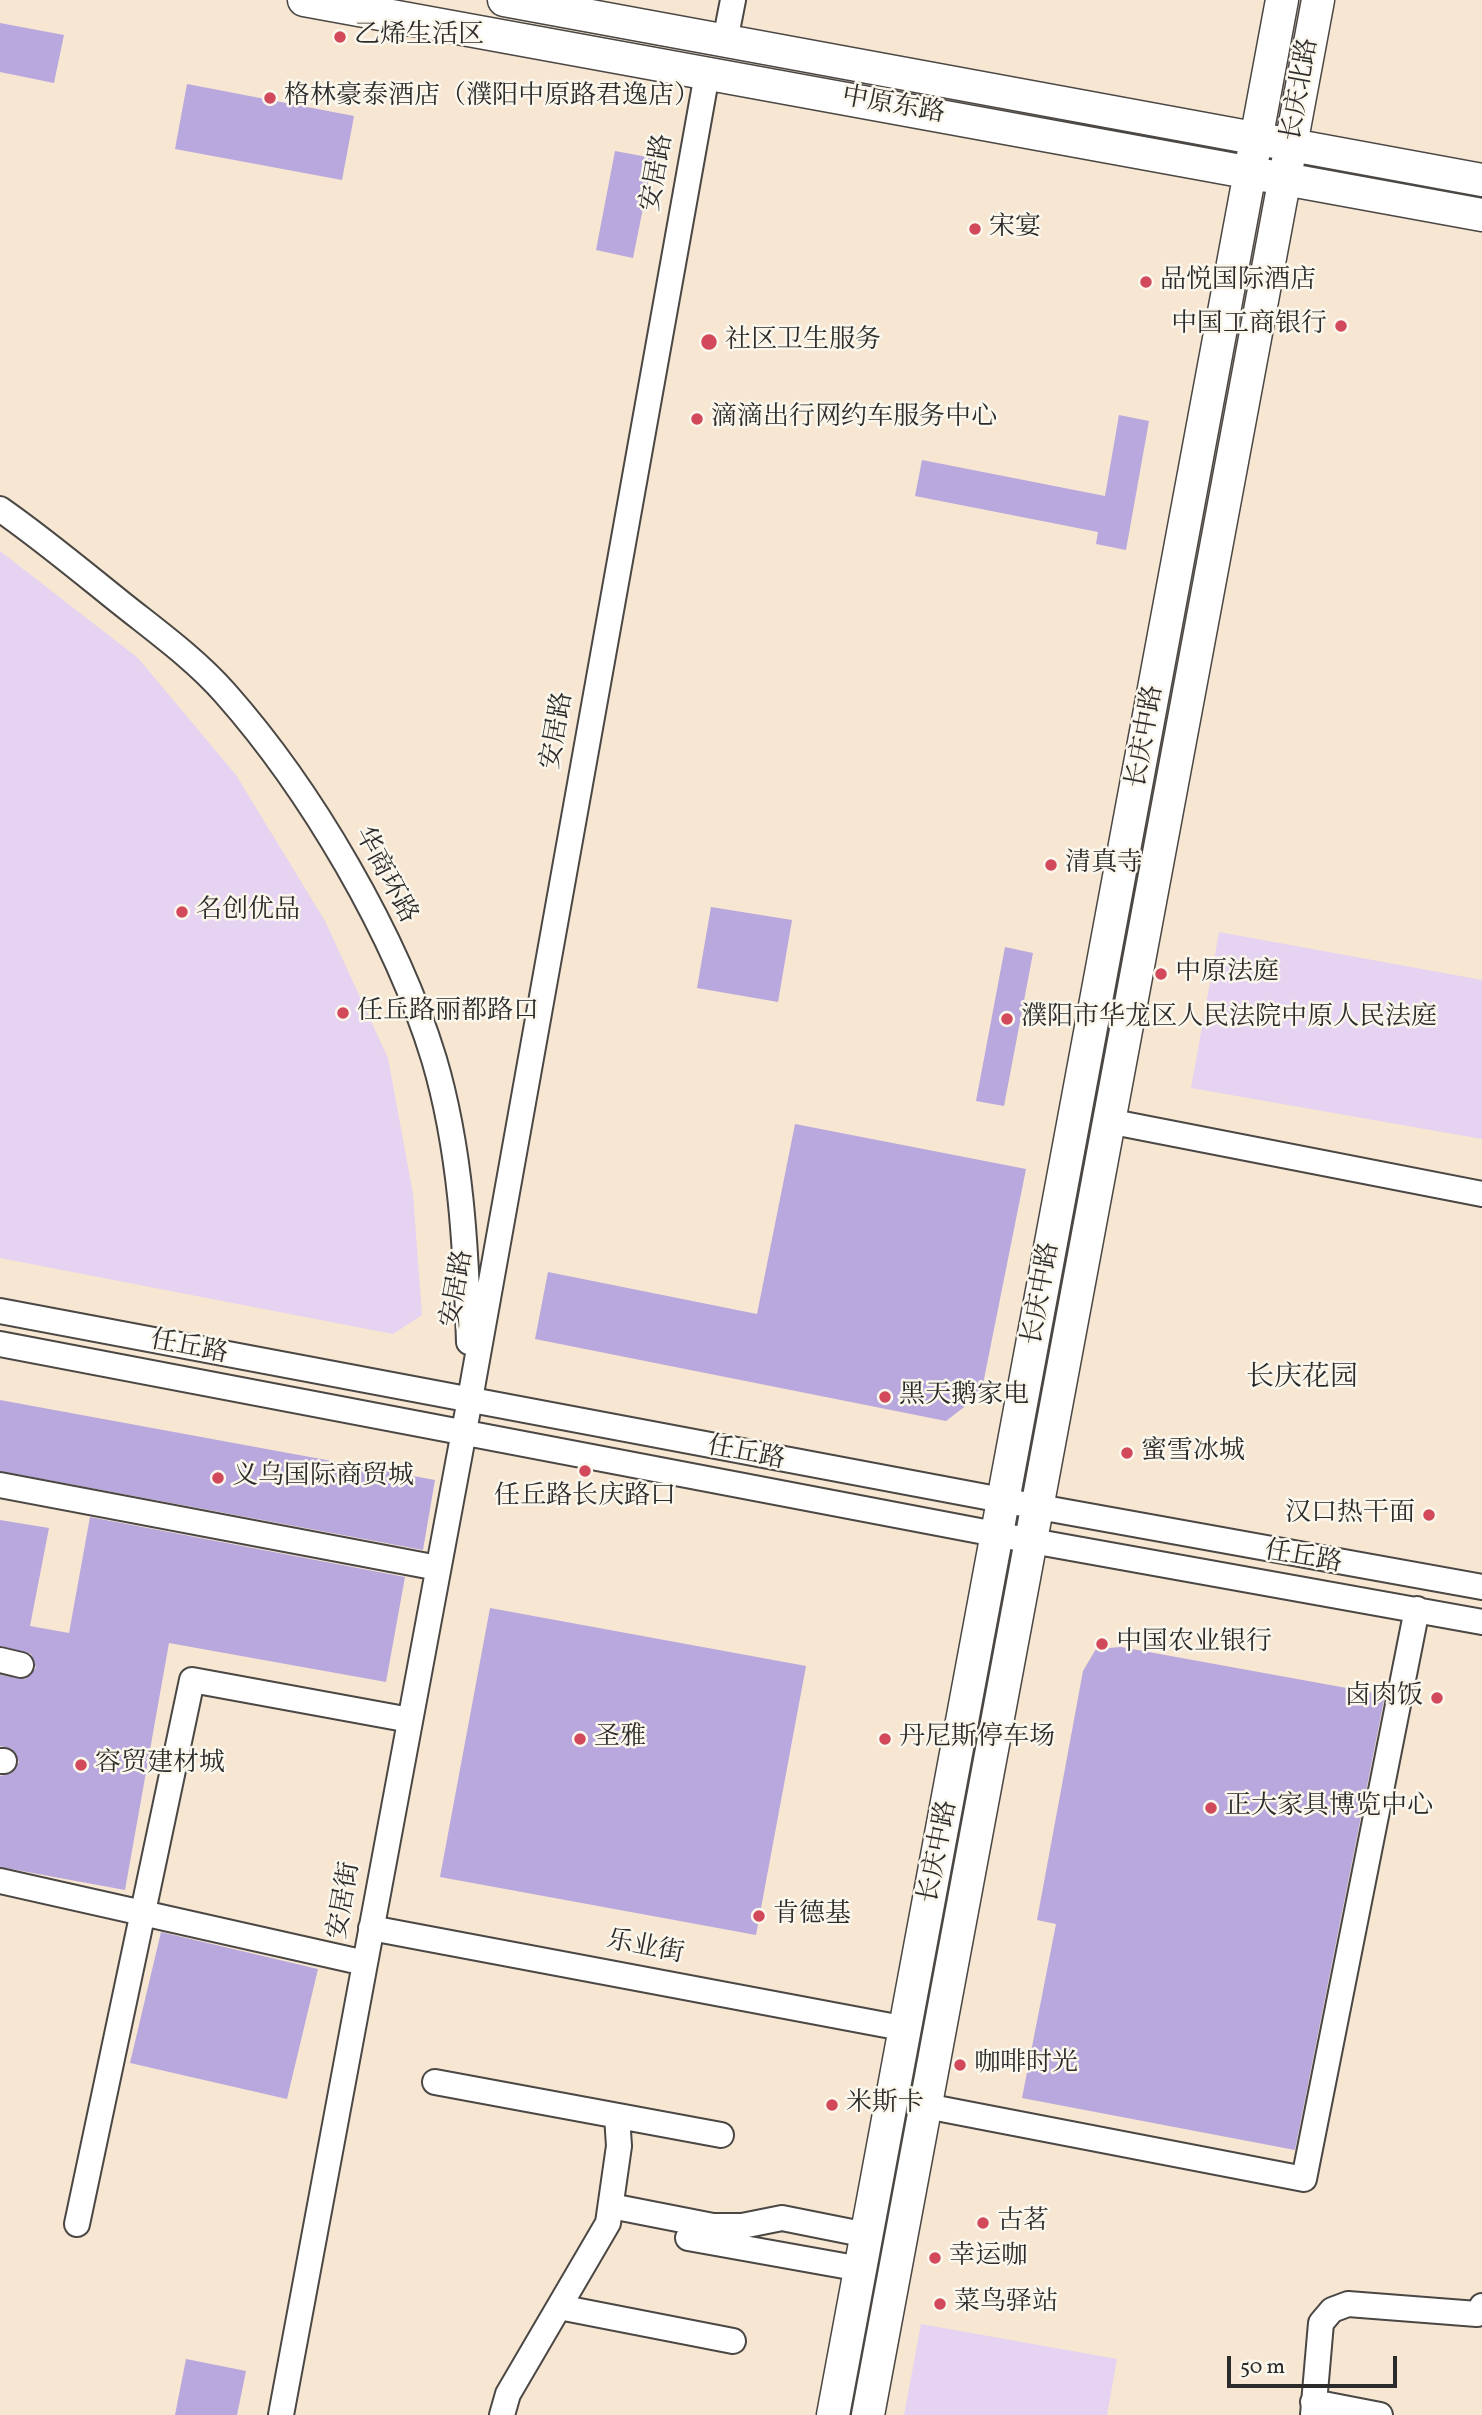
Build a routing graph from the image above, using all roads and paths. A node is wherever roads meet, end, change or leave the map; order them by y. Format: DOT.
graph roads {
  1 [pos="303,0"];
  2 [pos="504,0"];
  3 [pos="733,0"];
  4 [pos="1282,0"];
  5 [pos="1318,0"];
  6 [pos="725,41"];
  7 [pos="707,74"];
  8 [pos="1257,138"];
  9 [pos="1292,145"];
  10 [pos="1251,173"];
  11 [pos="1285,179"];
  12 [pos="1482,180"];
  13 [pos="1482,215"];
  14 [pos="0,509"];
  15 [pos="1108,1121"];
  16 [pos="1482,1194"];
  17 [pos="0,1311"];
  18 [pos="0,1344"];
  19 [pos="470,1399"];
  20 [pos="464,1430"];
  21 [pos="0,1485"];
  22 [pos="1005,1501"];
  23 [pos="1039,1507"];
  24 [pos="999,1534"];
  25 [pos="1032,1541"];
  26 [pos="438,1568"];
  27 [pos="1482,1587"];
  28 [pos="1417,1609"];
  29 [pos="1482,1622"];
  30 [pos="410,1720"];
  31 [pos="0,1881"];
  32 [pos="143,1914"];
  33 [pos="371,1928"];
  34 [pos="365,1963"];
  35 [pos="907,2029"];
  36 [pos="435,2082"];
  37 [pos="926,2106"];
  38 [pos="617,2116"];
  39 [pos="721,2135"];
  40 [pos="609,2214"];
  41 [pos="77,2224"];
  42 [pos="867,2235"];
  43 [pos="861,2269"];
  44 [pos="1482,2306"];
  45 [pos="559,2307"];
  46 [pos="733,2341"];
  47 [pos="1313,2409"];
  48 [pos="281,2415"];
  49 [pos="502,2415"];
  50 [pos="833,2415"];
  51 [pos="868,2415"];
  52 [pos="1380,2415"];
  1 -- 7 [label="main road, 中原东路"];
  2 -- 6 [label="main road, 中原东路"];
  3 -- 6 [label="street"];
  4 -- 8 [label="main road, 长庆北路"];
  5 -- 9 [label="main road, 长庆北路"];
  6 -- 8 [label="main road, 中原东路"];
  7 -- 10 [label="main road, 中原东路"];
  7 -- 19 [label="street, 安居路"];
  8 -- 9 [label="main road, 中原东路"];
  8 -- 10 [label="main road, 长庆北路"];
  9 -- 11 [label="main road, 长庆北路"];
  9 -- 12 [label="main road, 中原东路"];
  10 -- 11 [label="main road, 中原东路"];
  10 -- 22 [label="main road, 长庆中路"];
  11 -- 13 [label="main road, 中原东路"];
  11 -- 15 [label="main road, 长庆中路"];
  14 -- 19 [label="street, 华商环路"];
  15 -- 16 [label="street"];
  15 -- 23 [label="main road, 长庆中路"];
  17 -- 19 [label="street, 任丘路"];
  18 -- 20 [label="street, 任丘路"];
  19 -- 20 [label="street, 安居街"];
  19 -- 22 [label="street, 任丘路"];
  20 -- 24 [label="street, 任丘路"];
  20 -- 26 [label="street, 安居街"];
  21 -- 26 [label="street"];
  22 -- 23 [label="street, 任丘路"];
  22 -- 24 [label="main road, 长庆中路"];
  23 -- 25 [label="main road, 长庆中路"];
  23 -- 27 [label="street, 任丘路"];
  24 -- 25 [label="street, 任丘路"];
  24 -- 35 [label="main road, 长庆中路"];
  25 -- 28 [label="street, 任丘路"];
  25 -- 37 [label="main road, 长庆中路"];
  26 -- 30 [label="street, 安居街"];
  28 -- 29 [label="street, 任丘路"];
  28 -- 37 [label="street"];
  30 -- 32 [label="street"];
  30 -- 33 [label="street, 安居街"];
  31 -- 32 [label="street"];
  32 -- 34 [label="street"];
  32 -- 41 [label="street"];
  33 -- 34 [label="street, 安居街"];
  33 -- 35 [label="street, 乐业街"];
  34 -- 48 [label="street, 安居街"];
  35 -- 42 [label="main road, 长庆中路"];
  36 -- 38 [label="street"];
  37 -- 51 [label="main road, 长庆中路"];
  38 -- 39 [label="street"];
  38 -- 40 [label="street"];
  40 -- 42 [label="street"];
  40 -- 43 [label="street"];
  40 -- 45 [label="street"];
  42 -- 43 [label="main road, 长庆中路"];
  43 -- 50 [label="main road, 长庆中路"];
  44 -- 47 [label="street"];
  45 -- 46 [label="street"];
  45 -- 49 [label="street"];
  47 -- 52 [label="street"];
}
